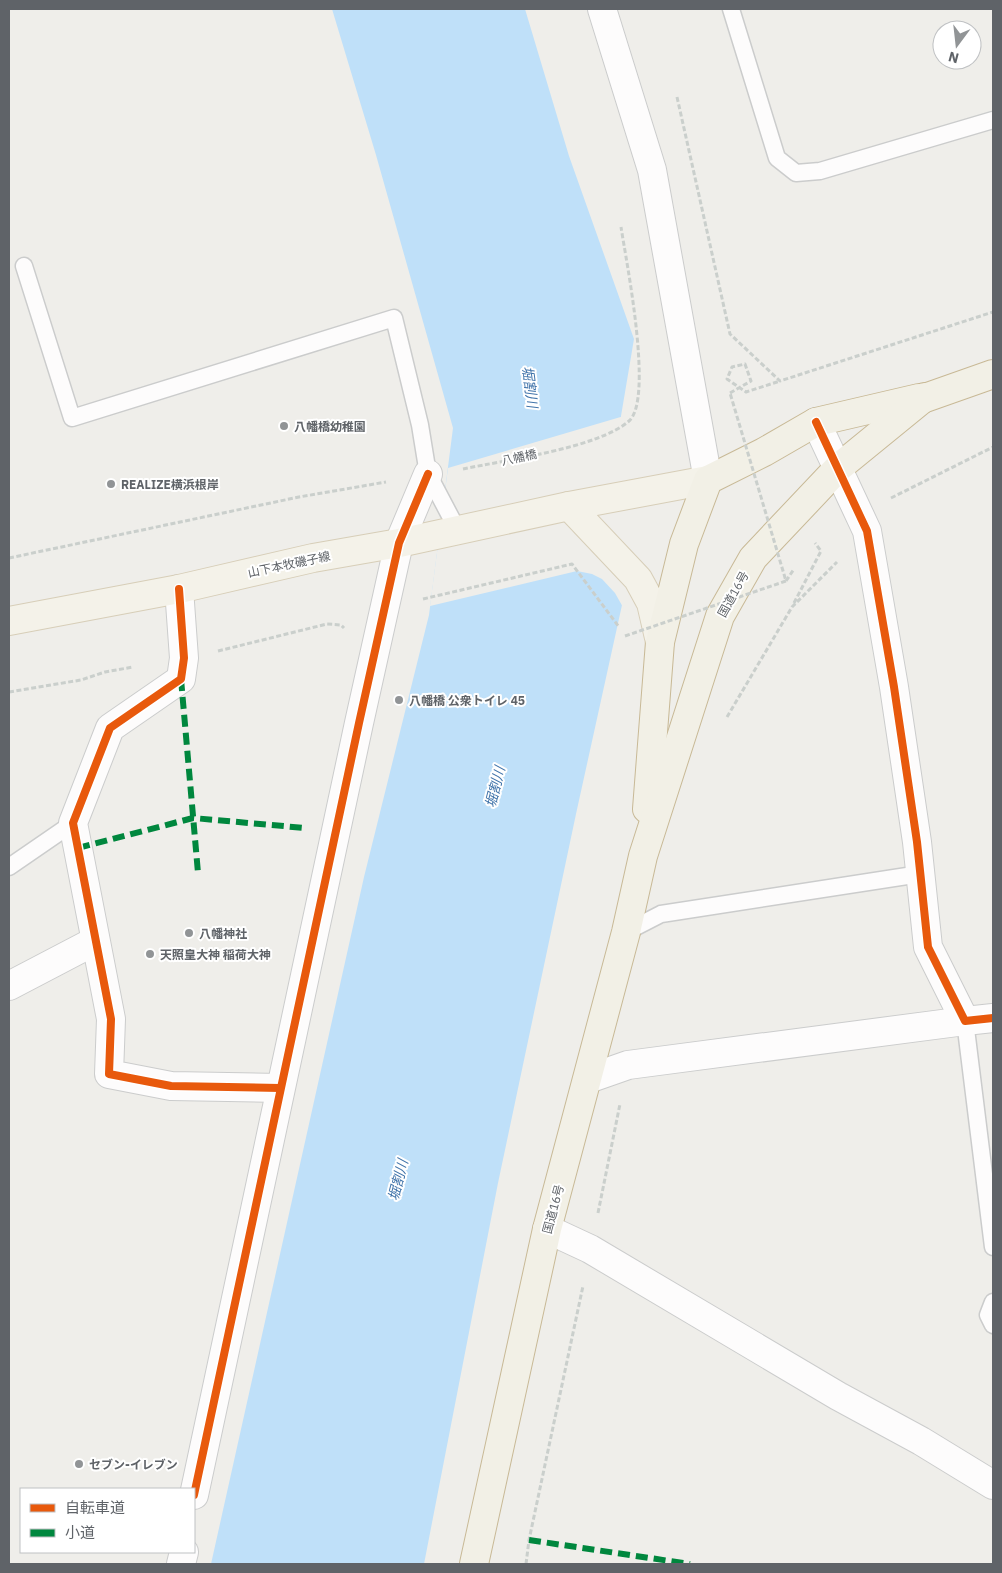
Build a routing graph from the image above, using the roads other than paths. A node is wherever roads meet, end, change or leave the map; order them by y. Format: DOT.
graph roads {
  1 [pos="602,9"];
  2 [pos="731,9"];
  3 [pos="993,120"];
  4 [pos="24,266"];
  5 [pos="993,376"];
  6 [pos="925,397"];
  7 [pos="820,429"];
  8 [pos="838,468"];
  9 [pos="428,474"];
  10 [pos="708,480"];
  11 [pos="568,506"];
  12 [pos="448,532"];
  13 [pos="400,543"];
  14 [pos="179,589"];
  15 [pos="9,621"];
  16 [pos="660,642"];
  17 [pos="74,823"];
  18 [pos="643,856"];
  19 [pos="9,867"];
  20 [pos="920,874"];
  21 [pos="626,932"];
  22 [pos="96,941"];
  23 [pos="9,986"];
  24 [pos="993,1018"];
  25 [pos="965,1021"];
  26 [pos="588,1079"];
  27 [pos="280,1088"];
  28 [pos="547,1229"];
  29 [pos="993,1247"];
  30 [pos="993,1302"];
  31 [pos="993,1325"];
  32 [pos="993,1485"];
  33 [pos="195,1490"];
  34 [pos="474,1564"];
  1 -- 10 [label="street"];
  2 -- 3 [label="lane"];
  4 -- 9 [label="lane"];
  5 -- 6 [label="highway, 国道16号"];
  6 -- 7 [label="highway, 国道16号"];
  6 -- 8 [label="highway, 国道16号"];
  7 -- 8 [label="street"];
  7 -- 10 [label="highway, 国道16号"];
  8 -- 18 [label="highway, 国道16号"];
  8 -- 20 [label="street"];
  9 -- 12 [label="lane"];
  9 -- 13 [label="street"];
  10 -- 11 [label="main road, 山下本牧磯子線"];
  10 -- 16 [label="highway, 国道16号"];
  11 -- 12 [label="main road, 山下本牧磯子線"];
  11 -- 16 [label="main road"];
  12 -- 13 [label="main road, 山下本牧磯子線"];
  13 -- 14 [label="main road, 山下本牧磯子線"];
  13 -- 27 [label="street"];
  14 -- 15 [label="main road, 山下本牧磯子線"];
  14 -- 17 [label="street"];
  16 -- 18 [label="highway, 国道16号"];
  17 -- 19 [label="lane"];
  17 -- 22 [label="street"];
  18 -- 21 [label="highway, 国道16号"];
  20 -- 21 [label="lane"];
  20 -- 25 [label="street"];
  21 -- 26 [label="highway, 国道16号"];
  22 -- 23 [label="street"];
  22 -- 27 [label="street"];
  24 -- 25 [label="street"];
  25 -- 26 [label="street"];
  25 -- 29 [label="lane"];
  26 -- 28 [label="highway, 国道16号"];
  27 -- 33 [label="street"];
  28 -- 32 [label="street"];
  28 -- 34 [label="highway, 国道16号"];
  30 -- 31 [label="lane"];
}
